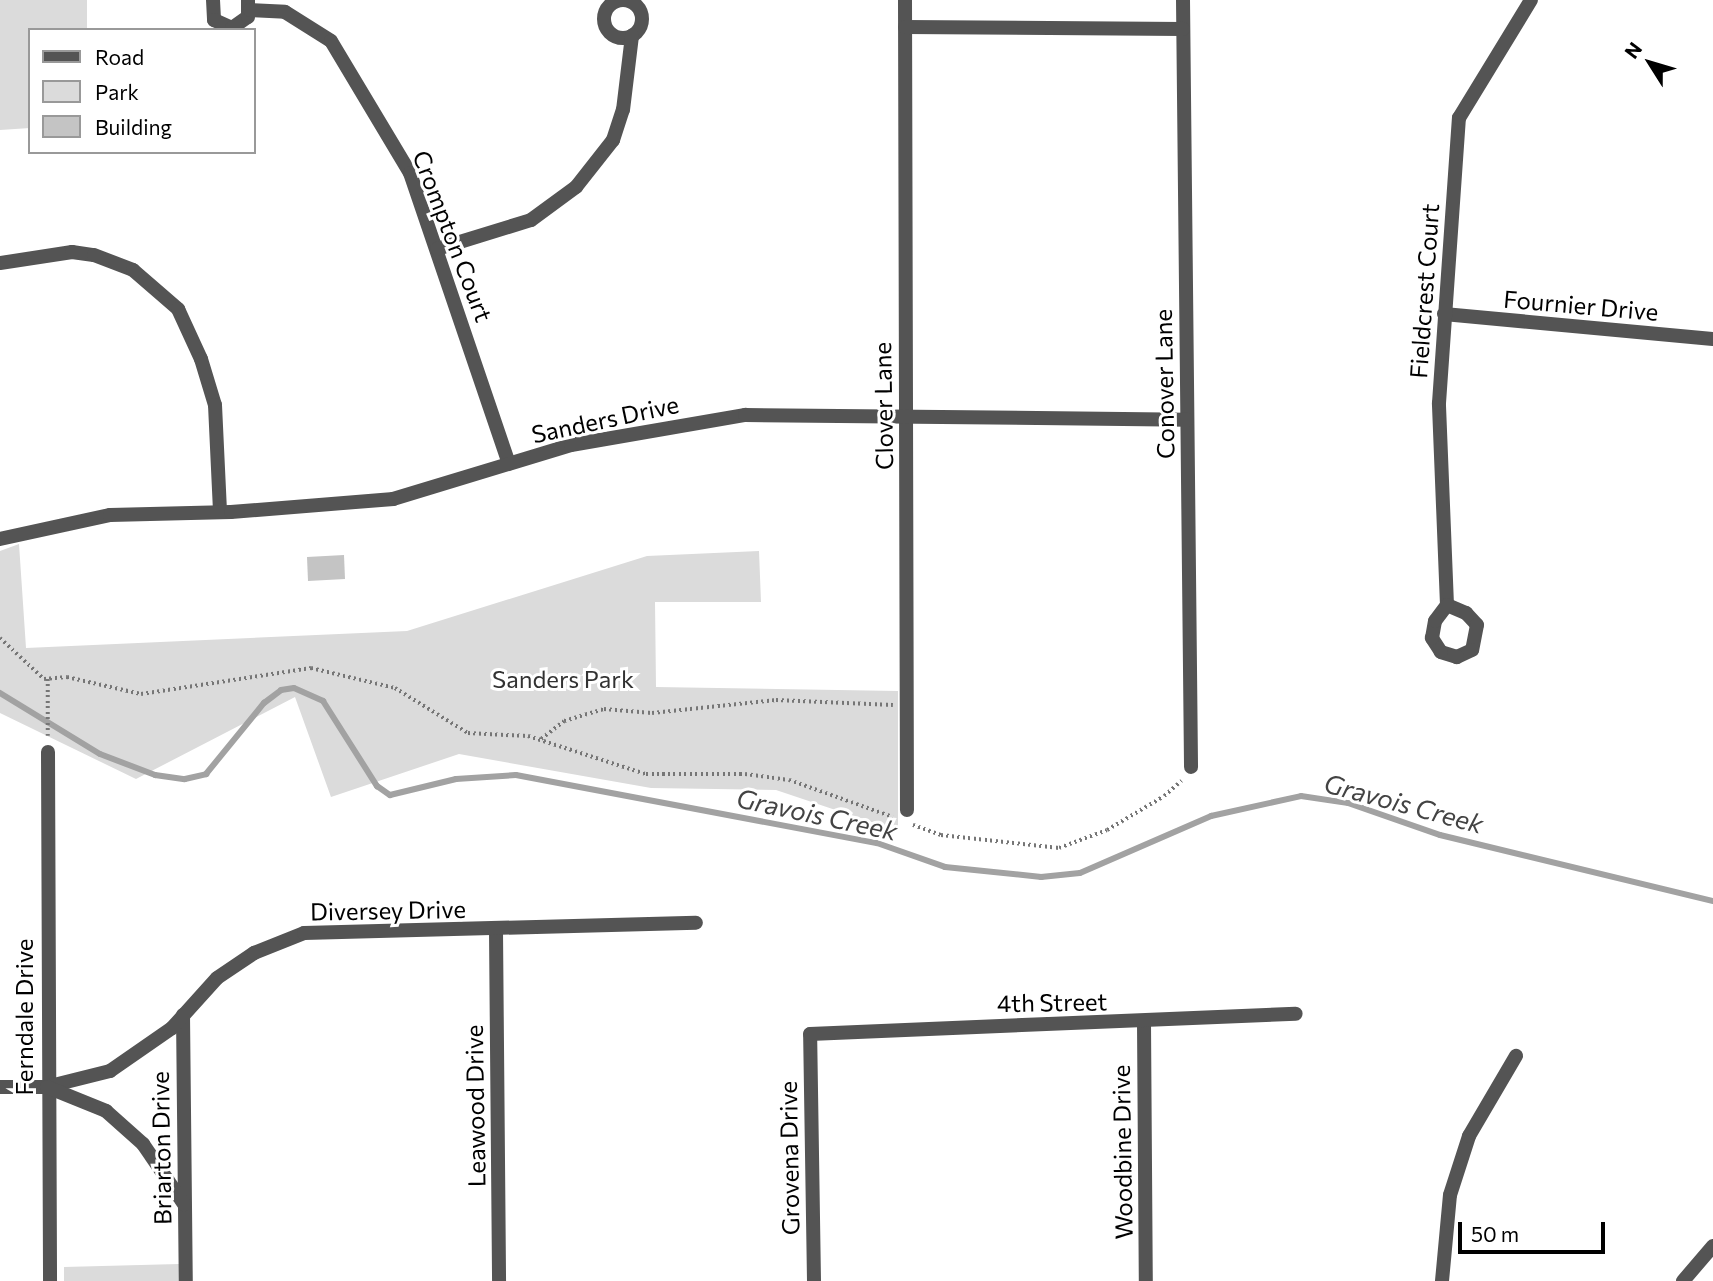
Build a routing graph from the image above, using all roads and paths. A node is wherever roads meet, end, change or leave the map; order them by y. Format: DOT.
graph roads {
  1 [pos="213,0"];
  2 [pos="905,0"];
  3 [pos="1183,0"];
  4 [pos="1531,0"];
  5 [pos="249,5"];
  6 [pos="905,27"];
  7 [pos="1183,29"];
  8 [pos="632,36"];
  9 [pos="437,249"];
  10 [pos="0,263"];
  11 [pos="1444,314"];
  12 [pos="1713,339"];
  13 [pos="905,418"];
  14 [pos="1187,420"];
  15 [pos="509,464"];
  16 [pos="220,512"];
  17 [pos="0,539"];
  18 [pos="1447,605"];
  19 [pos="0,638"];
  20 [pos="48,679"];
  21 [pos="909,705"];
  22 [pos="541,739"];
  23 [pos="48,749"];
  24 [pos="1191,766"];
  25 [pos="903,817"];
  26 [pos="696,923"];
  27 [pos="496,931"];
  28 [pos="1296,1014"];
  29 [pos="183,1015"];
  30 [pos="1144,1023"];
  31 [pos="810,1034"];
  32 [pos="1516,1056"];
  33 [pos="0,1087"];
  34 [pos="46,1087"];
  35 [pos="185,1205"];
  36 [pos="1713,1246"];
  37 [pos="50,1281"];
  38 [pos="186,1281"];
  39 [pos="499,1281"];
  40 [pos="814,1281"];
  41 [pos="1146,1281"];
  42 [pos="1442,1281"];
  43 [pos="1683,1281"];
  1 -- 5 [label="street"];
  2 -- 6 [label="street, Clover Lane"];
  3 -- 7 [label="street, Conover Lane"];
  4 -- 11 [label="street, Fieldcrest Court"];
  5 -- 9 [label="street, Crompton Court"];
  6 -- 7 [label="street"];
  6 -- 13 [label="street, Clover Lane"];
  7 -- 14 [label="street, Conover Lane"];
  8 -- 9 [label="street"];
  9 -- 15 [label="street, Crompton Court"];
  10 -- 16 [label="street"];
  11 -- 12 [label="street, Fournier Drive"];
  11 -- 18 [label="street, Fieldcrest Court"];
  13 -- 14 [label="street, Sanders Drive"];
  13 -- 15 [label="street, Sanders Drive"];
  13 -- 21 [label="street, Clover Lane"];
  14 -- 24 [label="street, Conover Lane"];
  15 -- 16 [label="street, Sanders Drive"];
  16 -- 17 [label="street, Sanders Drive"];
  19 -- 20 [label="path"];
  20 -- 22 [label="path"];
  20 -- 23 [label="path"];
  21 -- 22 [label="path"];
  21 -- 25 [label="street, Clover Lane"];
  22 -- 25 [label="path"];
  23 -- 34 [label="street, Ferndale Drive"];
  24 -- 25 [label="path"];
  26 -- 27 [label="street, Diversey Drive"];
  27 -- 29 [label="street, Diversey Drive"];
  27 -- 39 [label="street, Leawood Drive"];
  28 -- 30 [label="street, 4th Street"];
  29 -- 34 [label="street, Diversey Drive"];
  29 -- 35 [label="street, Briarton Drive"];
  30 -- 31 [label="street, 4th Street"];
  30 -- 41 [label="street, Woodbine Drive"];
  31 -- 40 [label="street, Grovena Drive"];
  32 -- 42 [label="street"];
  33 -- 34 [label="street, Diversey Drive"];
  34 -- 35 [label="street, Diversey Drive"];
  34 -- 37 [label="street, Ferndale Drive"];
  35 -- 38 [label="street, Briarton Drive"];
  36 -- 43 [label="street"];
}
